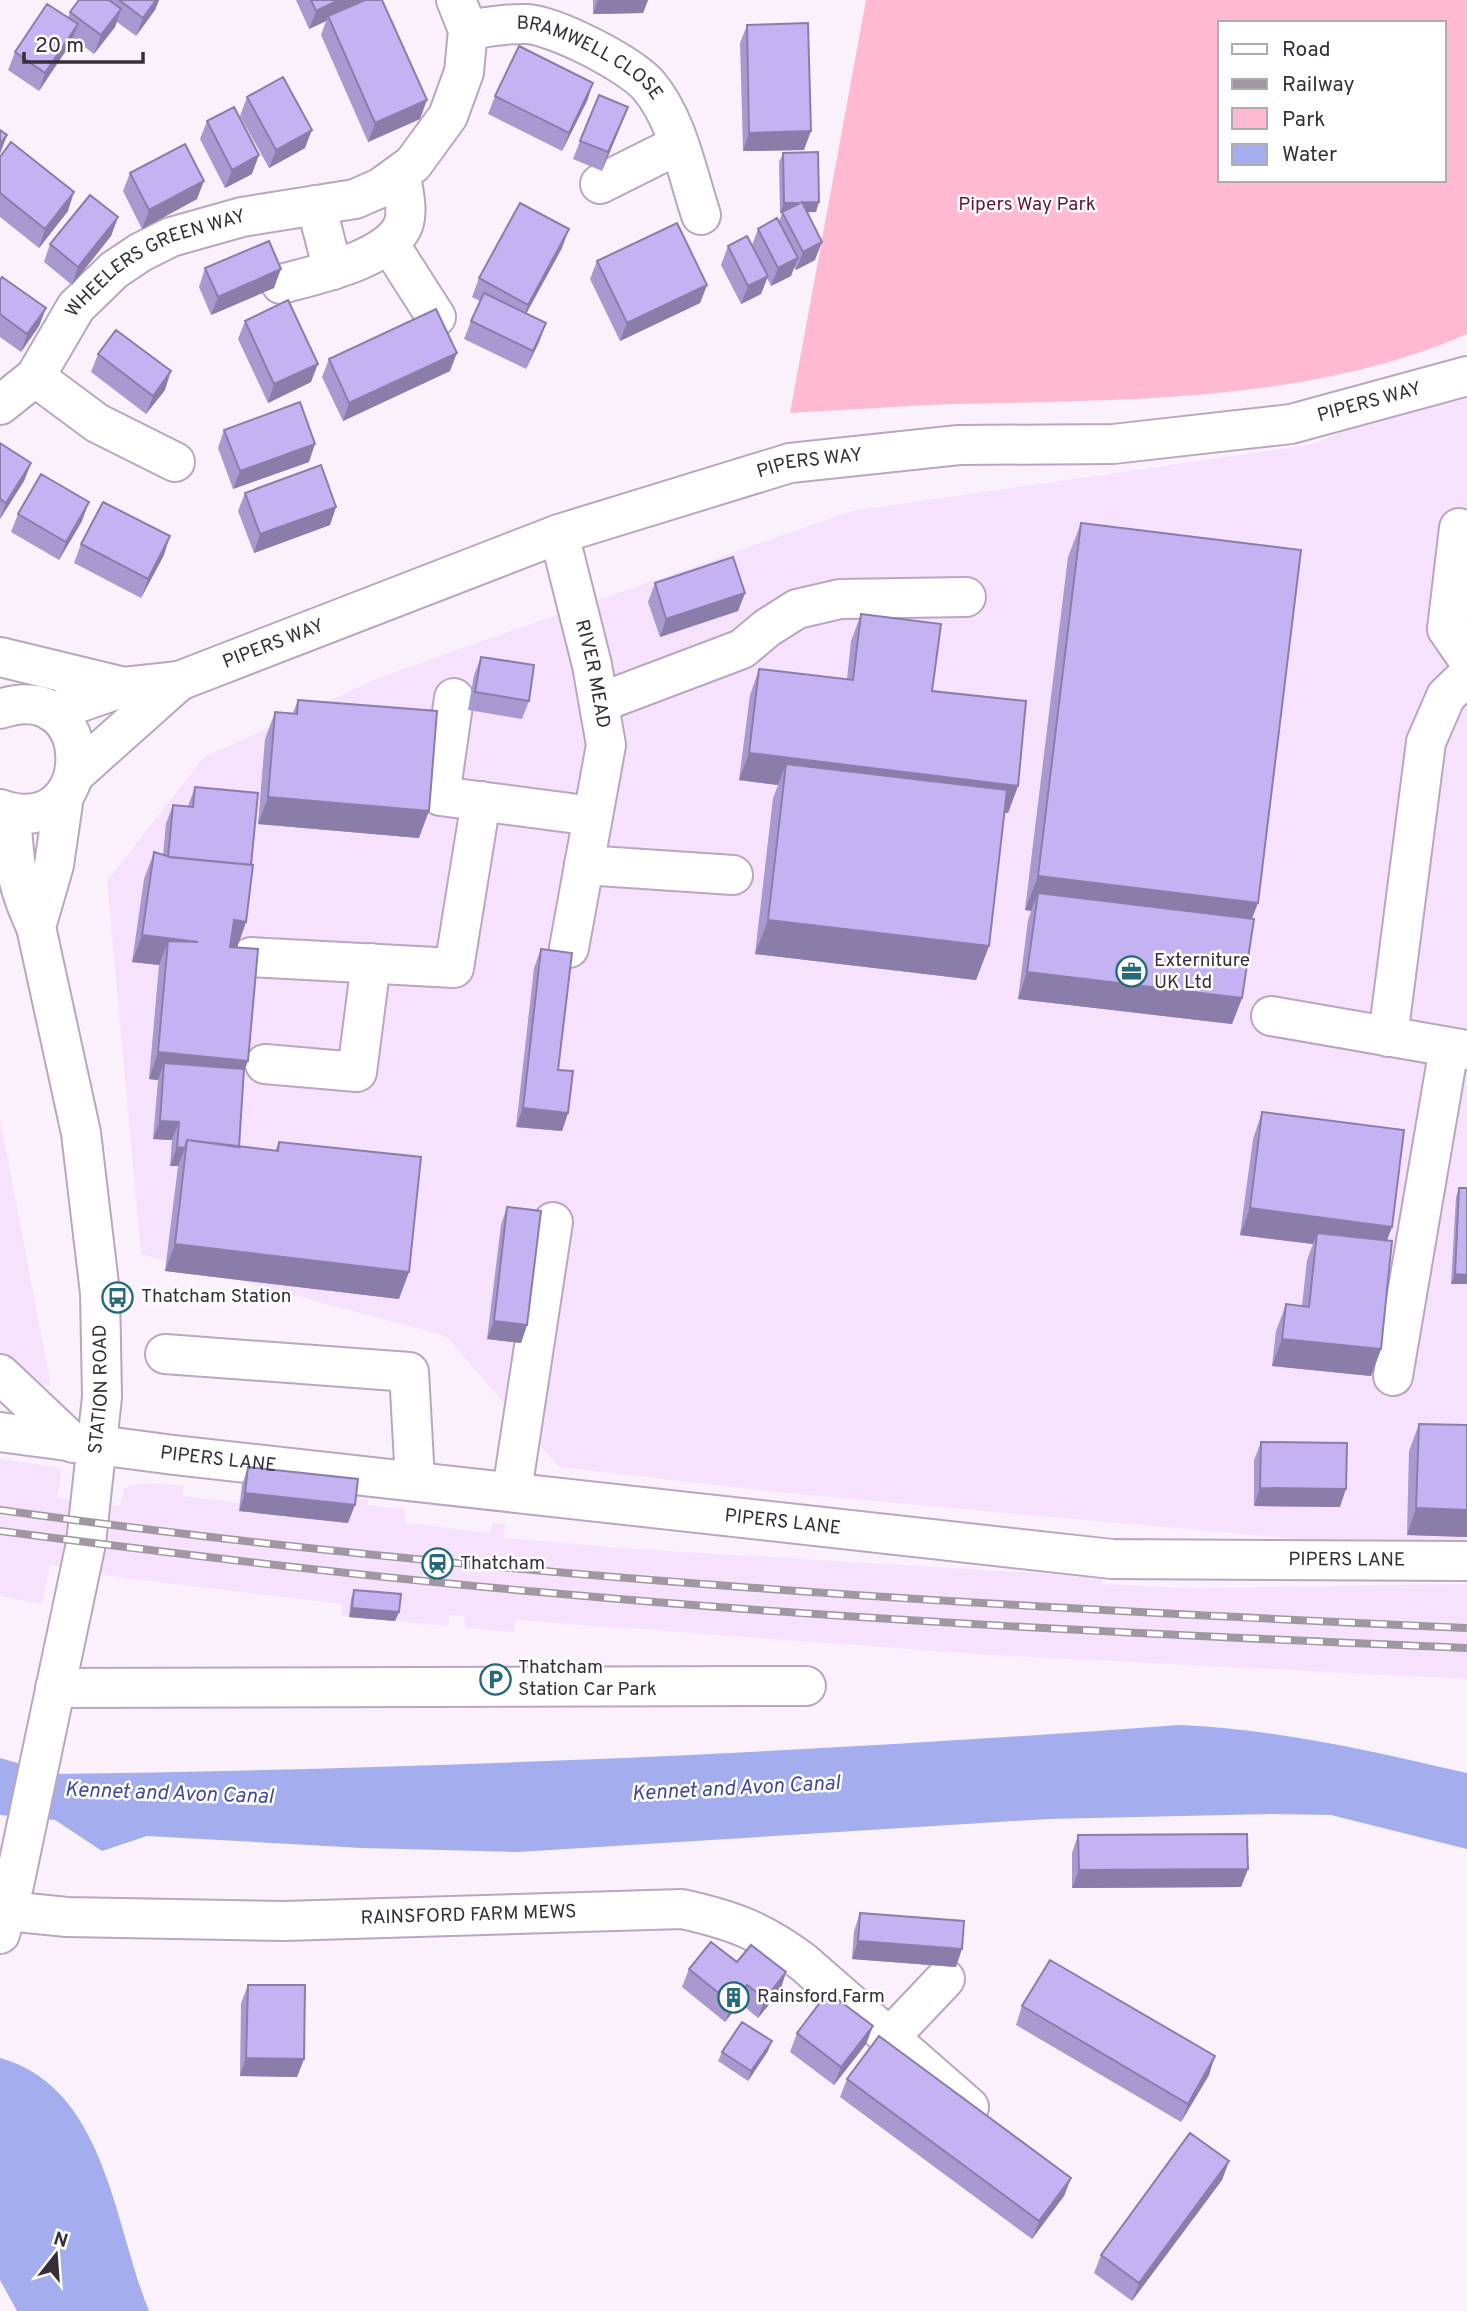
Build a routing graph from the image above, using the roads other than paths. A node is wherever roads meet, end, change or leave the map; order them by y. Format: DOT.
graph roads {
  1 [pos="462,15"];
  2 [pos="678,145"];
  3 [pos="401,174"];
  4 [pos="600,184"];
  5 [pos="316,205"];
  6 [pos="701,215"];
  7 [pos="390,245"];
  8 [pos="333,270"];
  9 [pos="282,284"];
  10 [pos="436,317"];
  11 [pos="1467,376"];
  12 [pos="35,377"];
  13 [pos="0,405"];
  14 [pos="174,463"];
  15 [pos="1459,528"];
  16 [pos="559,534"];
  17 [pos="966,597"];
  18 [pos="0,657"];
  19 [pos="1467,657"];
  20 [pos="1467,676"];
  21 [pos="179,681"];
  22 [pos="124,687"];
  23 [pos="454,698"];
  24 [pos="4,704"];
  25 [pos="598,704"];
  26 [pos="52,712"];
  27 [pos="70,784"];
  28 [pos="481,801"];
  29 [pos="6,811"];
  30 [pos="593,816"];
  31 [pos="584,865"];
  32 [pos="733,876"];
  33 [pos="36,927"];
  34 [pos="569,948"];
  35 [pos="251,957"];
  36 [pos="371,963"];
  37 [pos="1271,1016"];
  38 [pos="1388,1037"];
  39 [pos="1458,1049"];
  40 [pos="265,1064"];
  41 [pos="553,1222"];
  42 [pos="165,1354"];
  43 [pos="0,1374"];
  44 [pos="1393,1376"];
  45 [pos="0,1432"];
  46 [pos="86,1444"];
  47 [pos="415,1480"];
  48 [pos="512,1491"];
  49 [pos="1467,1562"];
  50 [pos="806,1686"];
  51 [pos="52,1703"];
  52 [pos="3,1922"];
  53 [pos="945,1979"];
  54 [pos="889,2038"];
  55 [pos="976,2114"];
  1 -- 2 [label="street, BRAMWELL CLOSE"];
  1 -- 3 [label="street, WHEELERS GREEN WAY"];
  2 -- 4 [label="street"];
  2 -- 6 [label="street, BRAMWELL CLOSE"];
  3 -- 5 [label="street, WHEELERS GREEN WAY"];
  3 -- 7 [label="street"];
  5 -- 8 [label="street"];
  5 -- 12 [label="street, WHEELERS GREEN WAY"];
  7 -- 8 [label="street"];
  7 -- 10 [label="street"];
  8 -- 9 [label="street"];
  11 -- 16 [label="street, PIPERS WAY"];
  12 -- 13 [label="street, WHEELERS GREEN WAY"];
  12 -- 14 [label="street"];
  15 -- 19 [label="street"];
  16 -- 21 [label="street, PIPERS WAY"];
  16 -- 25 [label="street, RIVER MEAD"];
  17 -- 25 [label="street"];
  18 -- 22 [label="street"];
  20 -- 38 [label="street"];
  21 -- 22 [label="street, PIPERS WAY"];
  21 -- 27 [label="street, PIPERS WAY"];
  22 -- 26 [label="street, PIPERS WAY"];
  23 -- 28 [label="street"];
  24 -- 26 [label="street"];
  25 -- 30 [label="street, RIVER MEAD"];
  26 -- 27 [label="street, STATION ROAD"];
  27 -- 29 [label="street, STATION ROAD"];
  27 -- 33 [label="street, STATION ROAD"];
  28 -- 30 [label="street"];
  28 -- 36 [label="street"];
  29 -- 33 [label="street, STATION ROAD"];
  30 -- 31 [label="street, RIVER MEAD"];
  31 -- 32 [label="street"];
  31 -- 34 [label="street, RIVER MEAD"];
  33 -- 46 [label="street, STATION ROAD"];
  35 -- 36 [label="street"];
  36 -- 40 [label="street"];
  37 -- 38 [label="street"];
  38 -- 39 [label="street"];
  39 -- 44 [label="street"];
  41 -- 48 [label="street"];
  42 -- 47 [label="street"];
  43 -- 46 [label="street"];
  45 -- 46 [label="street, PIPERS LANE"];
  46 -- 47 [label="street, PIPERS LANE"];
  46 -- 51 [label="street, STATION ROAD"];
  47 -- 48 [label="street, PIPERS LANE"];
  48 -- 49 [label="street, PIPERS LANE"];
  50 -- 51 [label="street"];
  51 -- 52 [label="street, STATION ROAD"];
  52 -- 54 [label="street, RAINSFORD FARM MEWS"];
  53 -- 54 [label="street"];
  54 -- 55 [label="street, RAINSFORD FARM MEWS"];
}
